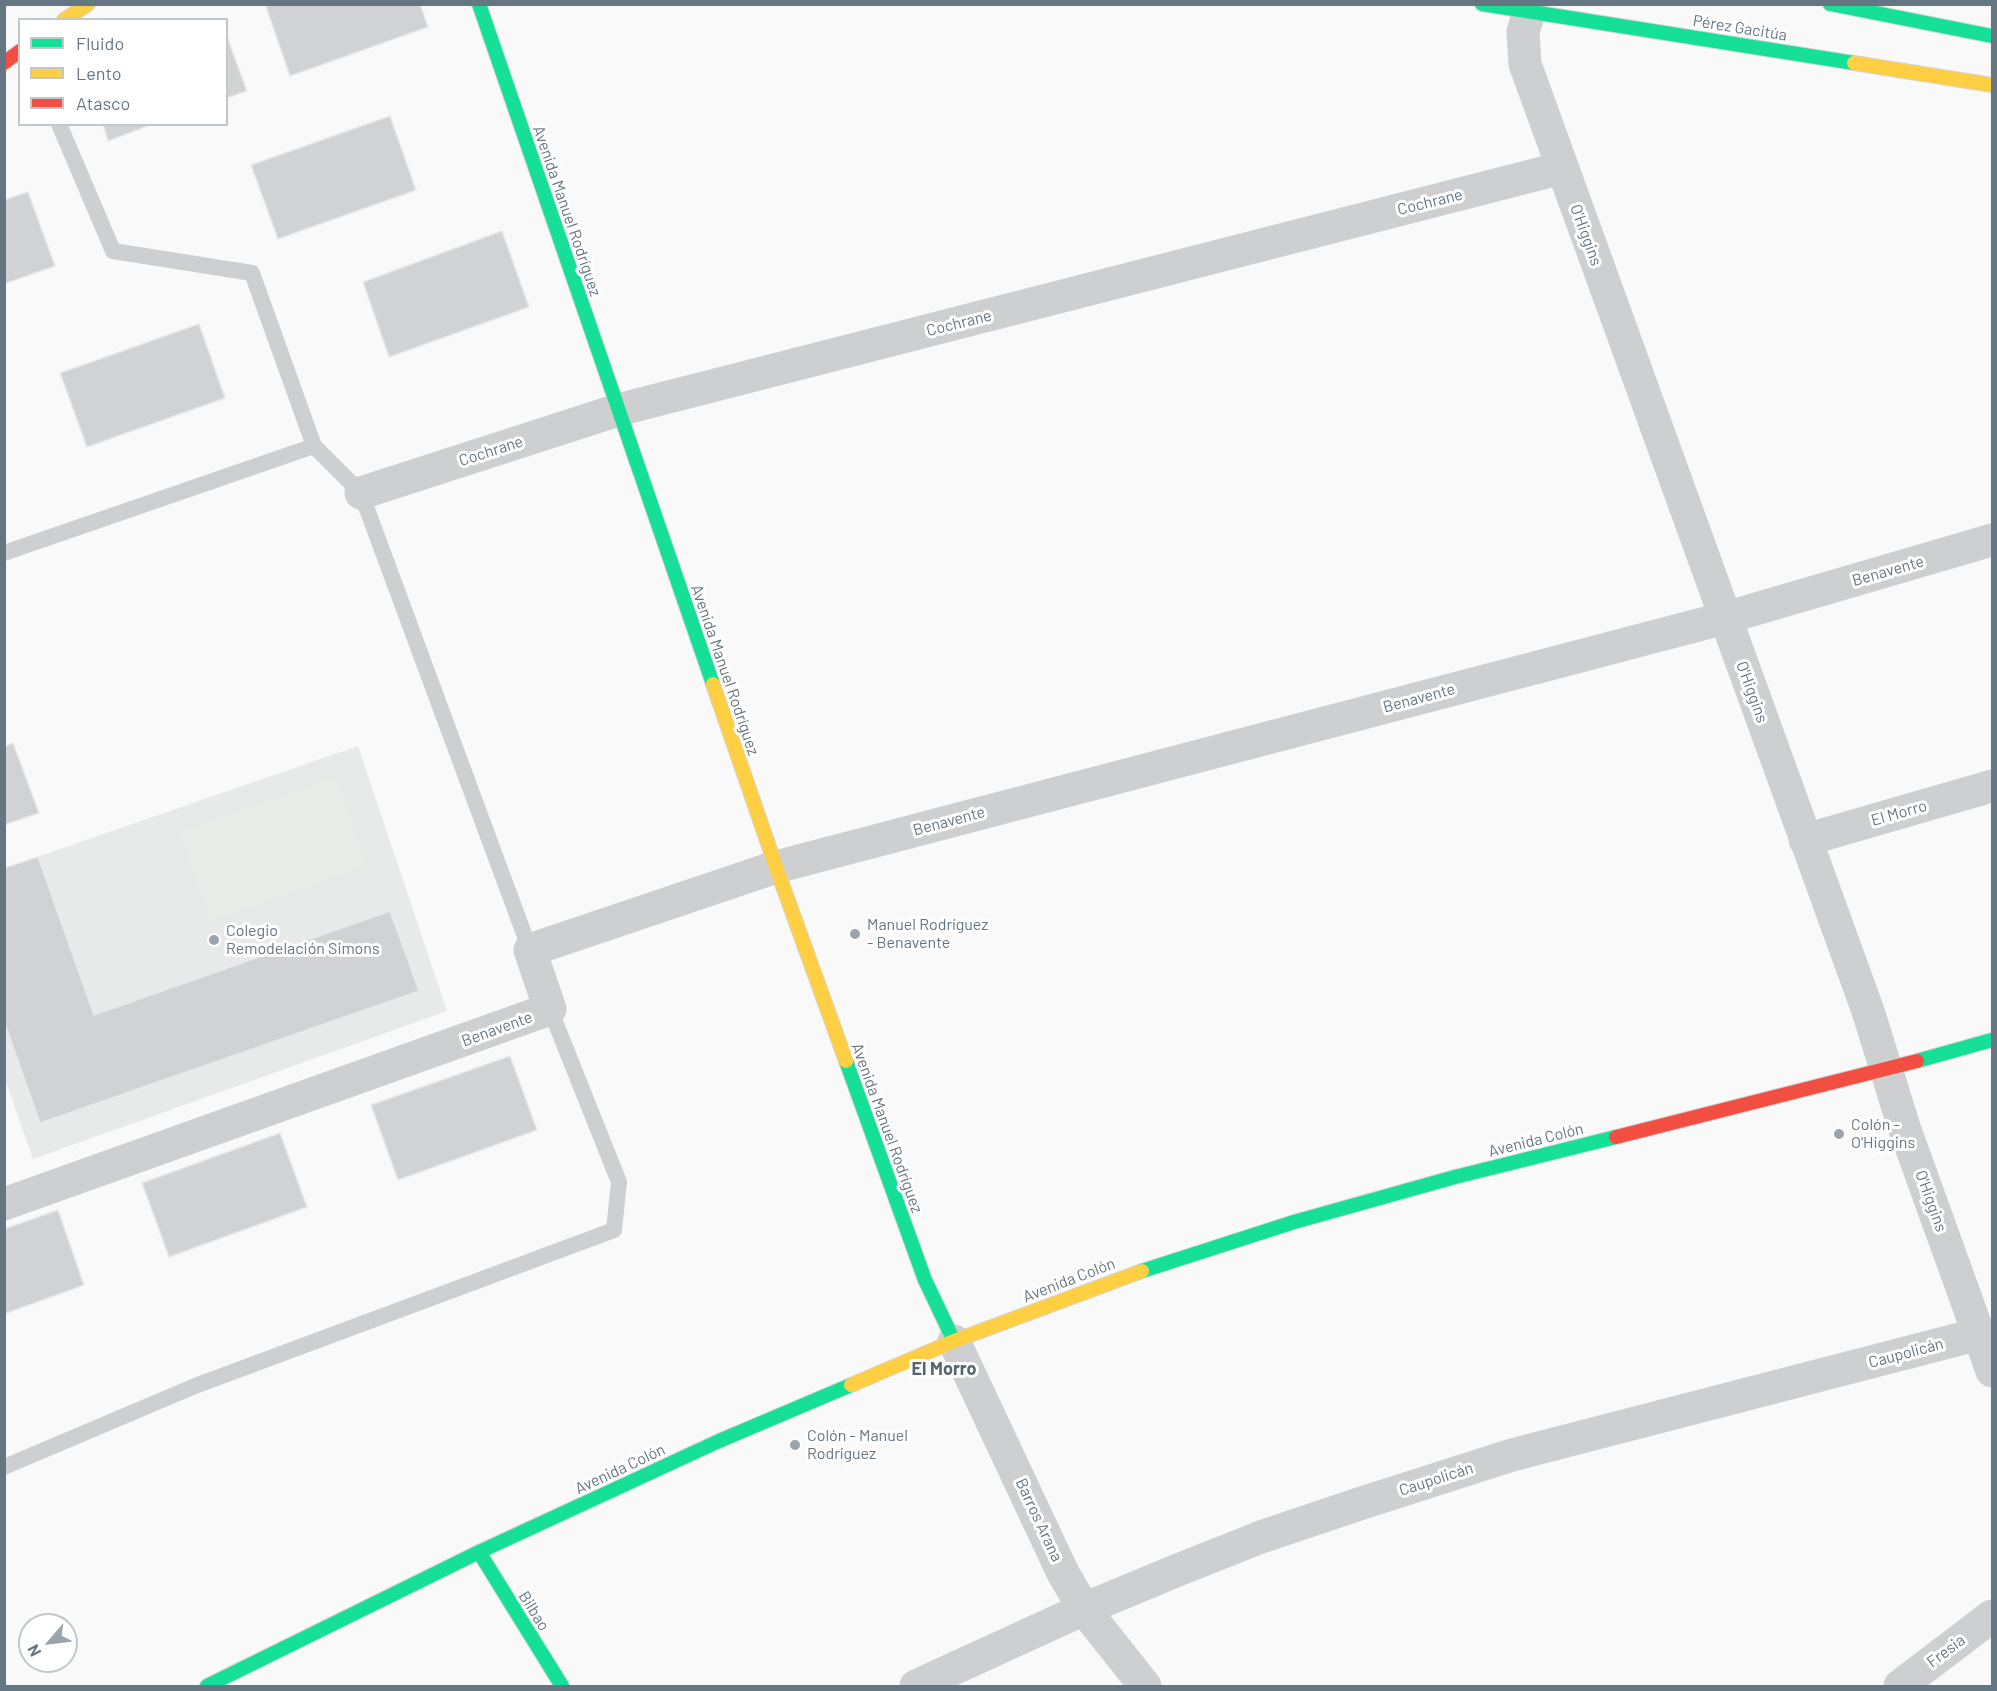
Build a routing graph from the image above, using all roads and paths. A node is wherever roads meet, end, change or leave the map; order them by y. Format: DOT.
graph roads {
  1 [pos="88,4"];
  2 [pos="479,4"];
  3 [pos="1482,4"];
  4 [pos="1830,4"];
  5 [pos="1529,12"];
  6 [pos="67,18"];
  7 [pos="1992,36"];
  8 [pos="18,52"];
  9 [pos="4,63"];
  10 [pos="1992,85"];
  11 [pos="60,126"];
  12 [pos="1562,168"];
  13 [pos="618,410"];
  14 [pos="314,446"];
  15 [pos="361,493"];
  16 [pos="1992,540"];
  17 [pos="4,553"];
  18 [pos="1725,618"];
  19 [pos="1992,786"];
  20 [pos="1805,840"];
  21 [pos="776,867"];
  22 [pos="530,950"];
  23 [pos="550,1010"];
  24 [pos="1992,1040"];
  25 [pos="1886,1070"];
  26 [pos="4,1204"];
  27 [pos="1979,1334"];
  28 [pos="954,1341"];
  29 [pos="1992,1371"];
  30 [pos="4,1467"];
  31 [pos="479,1552"];
  32 [pos="1084,1609"];
  33 [pos="1992,1616"];
  34 [pos="207,1686"];
  35 [pos="562,1686"];
  36 [pos="916,1686"];
  37 [pos="1145,1686"];
  38 [pos="1899,1686"];
  1 -- 6 [label="main road"];
  2 -- 13 [label="main road, Avenida Manuel Rodríguez"];
  3 -- 5 [label="main road, Pérez Gacitúa"];
  4 -- 7 [label="main road"];
  5 -- 10 [label="main road, Pérez Gacitúa"];
  5 -- 12 [label="street, O'Higgins"];
  8 -- 9 [label="main road"];
  11 -- 14 [label="lane"];
  12 -- 13 [label="street, Cochrane"];
  12 -- 18 [label="street, O'Higgins"];
  13 -- 15 [label="street, Cochrane"];
  13 -- 21 [label="main road, Avenida Manuel Rodríguez"];
  14 -- 15 [label="lane"];
  14 -- 17 [label="lane"];
  15 -- 22 [label="lane"];
  16 -- 18 [label="street, Benavente"];
  18 -- 20 [label="street, O'Higgins"];
  18 -- 21 [label="street, Benavente"];
  19 -- 20 [label="street, El Morro"];
  20 -- 25 [label="street, O'Higgins"];
  21 -- 22 [label="street, Benavente"];
  21 -- 28 [label="main road, Avenida Manuel Rodríguez"];
  22 -- 23 [label="street, Benavente"];
  23 -- 26 [label="street, Benavente"];
  23 -- 30 [label="lane"];
  24 -- 25 [label="main road, Avenida Colón"];
  25 -- 27 [label="street, O'Higgins"];
  25 -- 28 [label="main road, Avenida Colón"];
  27 -- 29 [label="street, O'Higgins"];
  27 -- 32 [label="street, Caupolicán"];
  28 -- 31 [label="main road, Avenida Colón"];
  28 -- 32 [label="street, Barros Arana"];
  31 -- 34 [label="main road, Avenida Colón"];
  31 -- 35 [label="main road, Bilbao"];
  32 -- 36 [label="street, Caupolicán"];
  32 -- 37 [label="street, Barros Arana"];
  33 -- 38 [label="street, Fresia"];
}
